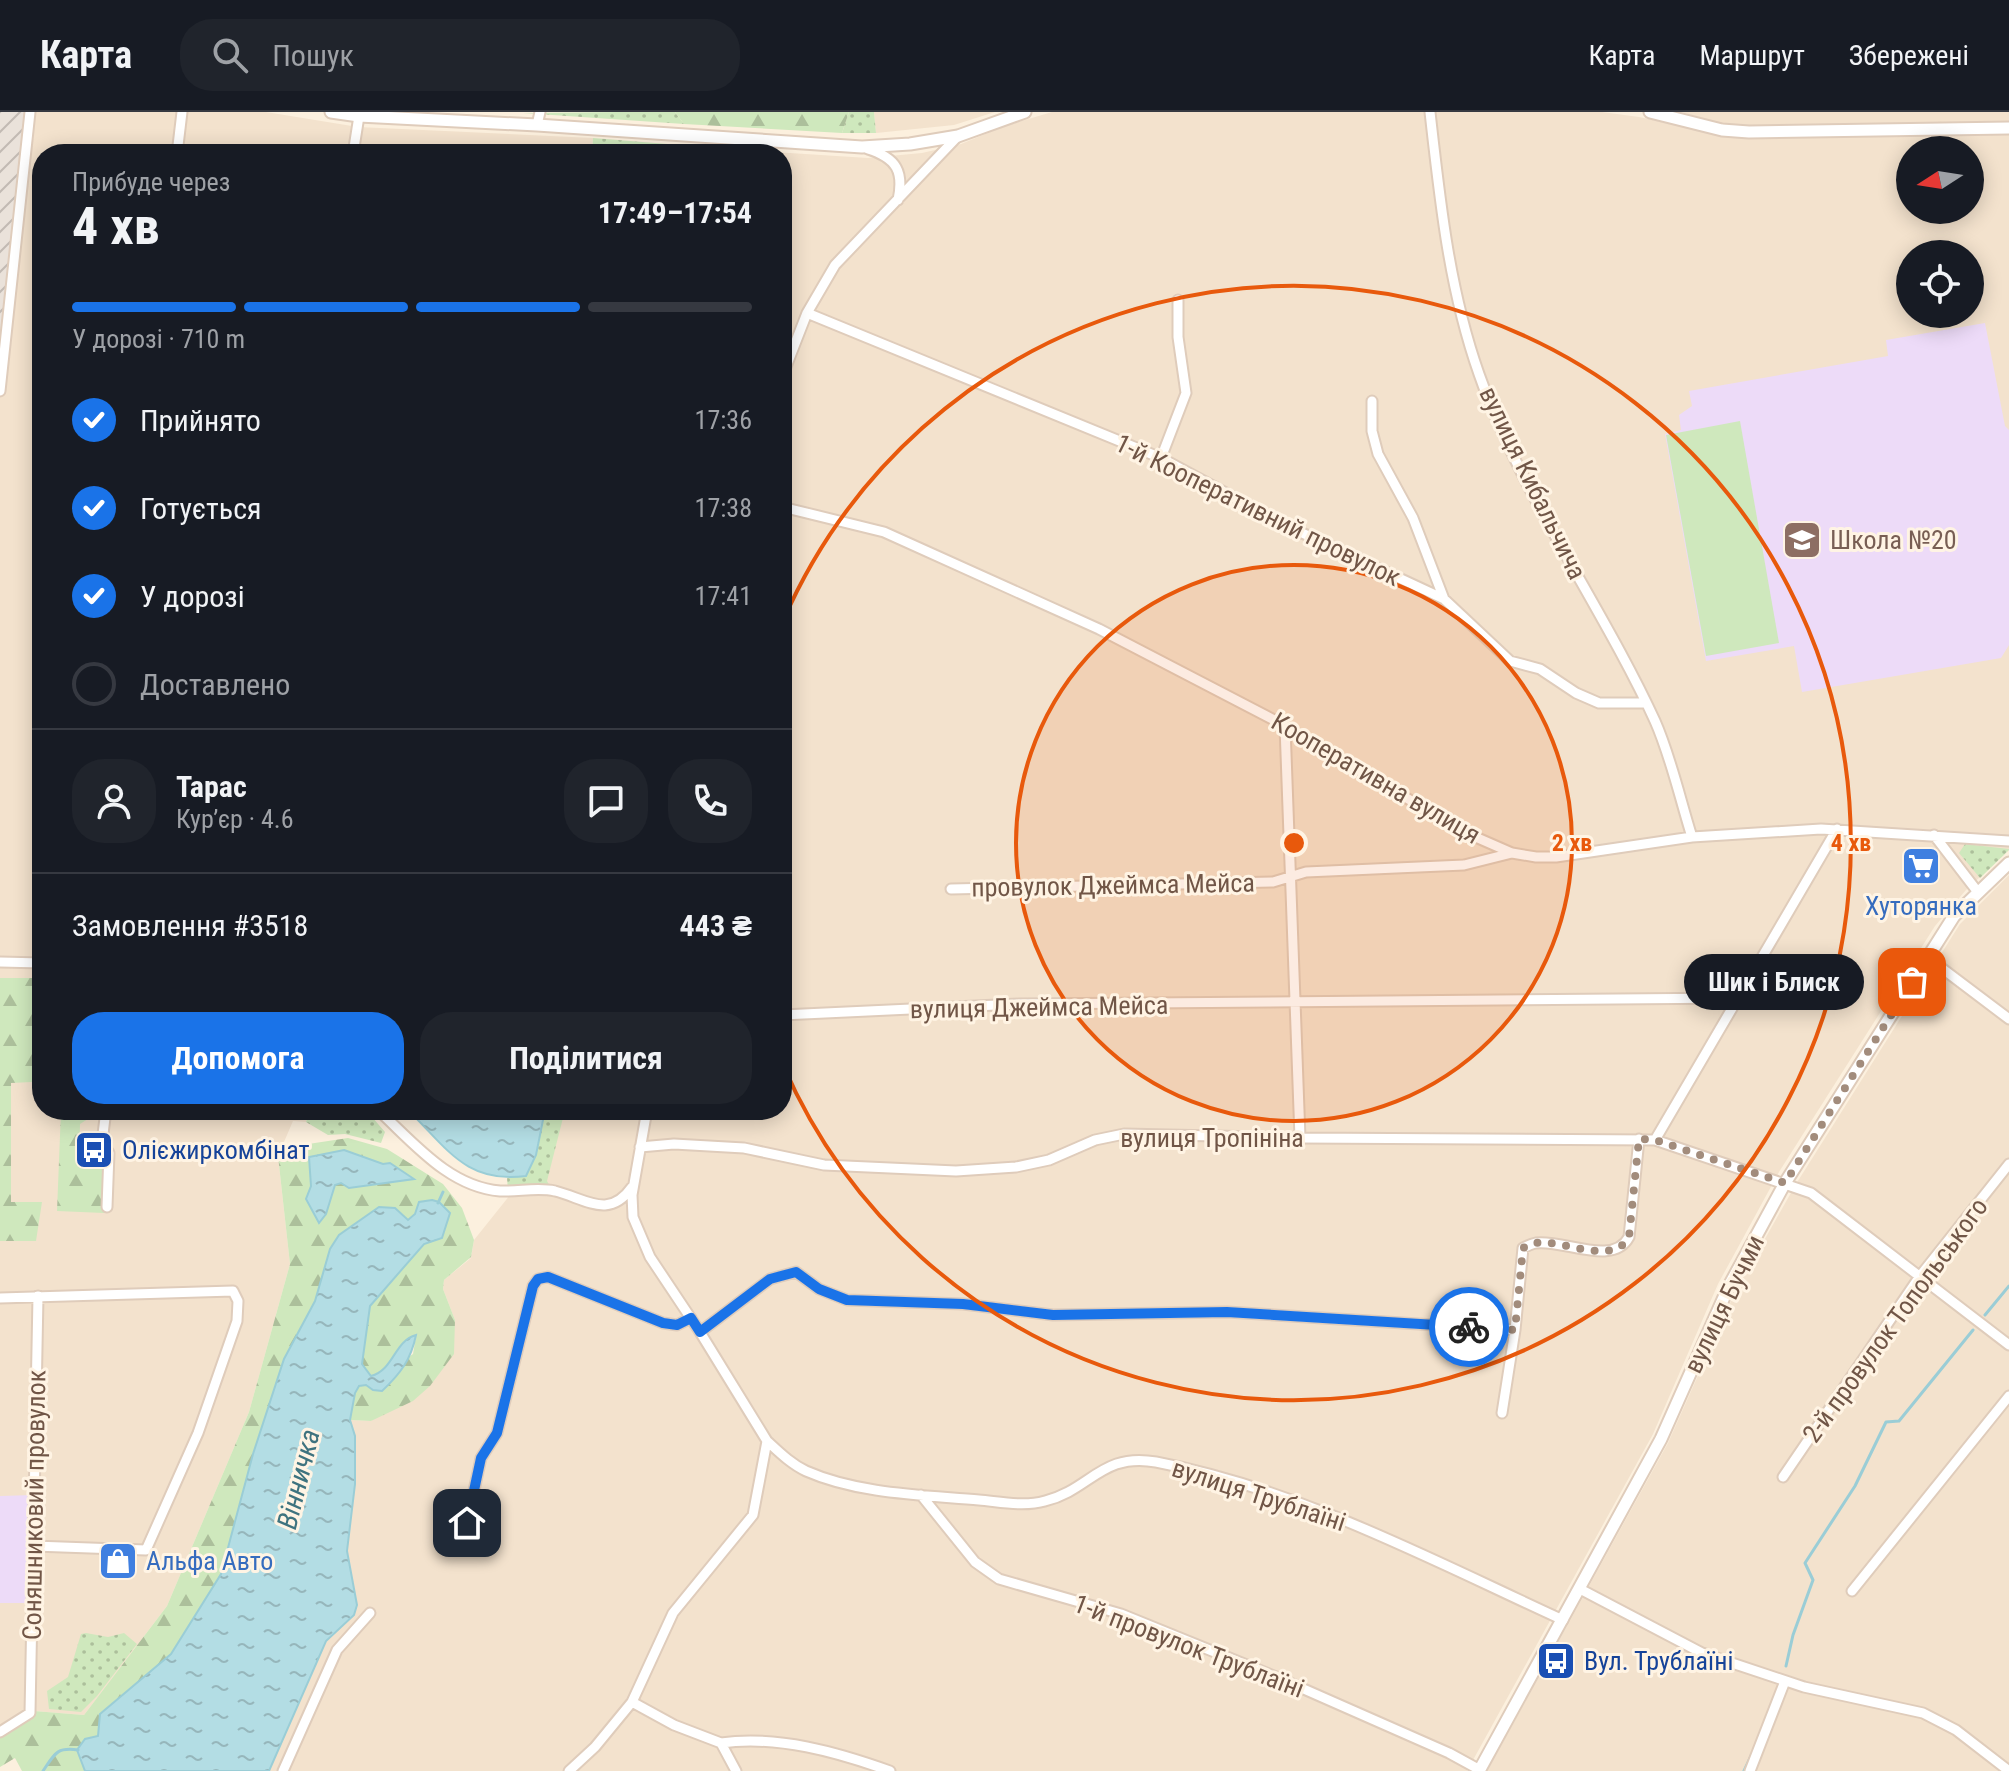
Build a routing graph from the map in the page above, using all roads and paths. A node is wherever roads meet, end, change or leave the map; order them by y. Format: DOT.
graph roads {
  1 [pos="30,112"];
  2 [pos="182,112"];
  3 [pos="331,112"];
  4 [pos="540,112"];
  5 [pos="1025,112"];
  6 [pos="1430,112"];
  7 [pos="1650,112"];
  8 [pos="359,116"];
  9 [pos="537,125"];
  10 [pos="2009,128"];
  11 [pos="958,136"];
  12 [pos="178,144"];
  13 [pos="355,144"];
  14 [pos="862,147"];
  15 [pos="898,200"];
  16 [pos="1178,300"];
  17 [pos="807,313"];
  18 [pos="792,351"];
  19 [pos="0,391"];
  20 [pos="1372,401"];
  21 [pos="1161,458"];
  22 [pos="792,509"];
  23 [pos="1444,599"];
  24 [pos="1646,703"];
  25 [pos="1285,726"];
  26 [pos="1837,829"];
  27 [pos="1934,835"];
  28 [pos="1692,837"];
  29 [pos="2009,841"];
  30 [pos="1512,853"];
  31 [pos="2009,863"];
  32 [pos="1289,876"];
  33 [pos="951,889"];
  34 [pos="1977,891"];
  35 [pos="1927,957"];
  36 [pos="0,962"];
  37 [pos="32,963"];
  38 [pos="1738,998"];
  39 [pos="1295,1004"];
  40 [pos="792,1015"];
  41 [pos="2009,1019"];
  42 [pos="105,1120"];
  43 [pos="389,1120"];
  44 [pos="645,1120"];
  45 [pos="1300,1138"];
  46 [pos="1639,1139"];
  47 [pos="1655,1140"];
  48 [pos="640,1147"];
  49 [pos="2009,1164"];
  50 [pos="636,1181"];
  51 [pos="1785,1183"];
  52 [pos="107,1207"];
  53 [pos="1920,1276"];
  54 [pos="38,1296"];
  55 [pos="0,1298"];
  56 [pos="691,1318"];
  57 [pos="1515,1330"];
  58 [pos="700,1332"];
  59 [pos="2009,1345"];
  60 [pos="2009,1396"];
  61 [pos="1502,1413"];
  62 [pos="767,1441"];
  63 [pos="1783,1477"];
  64 [pos="921,1495"];
  65 [pos="467,1523"];
  66 [pos="34,1546"];
  67 [pos="1580,1589"];
  68 [pos="1852,1591"];
  69 [pos="370,1613"];
  70 [pos="1563,1620"];
  71 [pos="1785,1681"];
  72 [pos="632,1702"];
  73 [pos="0,1732"];
  74 [pos="721,1743"];
  75 [pos="1480,1770"];
  76 [pos="283,1771"];
  77 [pos="569,1771"];
  78 [pos="736,1771"];
  79 [pos="890,1771"];
  80 [pos="1750,1771"];
  81 [pos="2009,1771"];
  1 -- 19 [label="street"];
  2 -- 12 [label="street"];
  3 -- 8 [label="street"];
  4 -- 9 [label="street"];
  5 -- 11 [label="street"];
  6 -- 24 [label="street, вулиця Кибальчича"];
  7 -- 10 [label="street"];
  8 -- 9 [label="street"];
  8 -- 13 [label="street"];
  9 -- 14 [label="street"];
  11 -- 14 [label="street"];
  11 -- 15 [label="street"];
  14 -- 15 [label="street"];
  15 -- 17 [label="street"];
  16 -- 21 [label="street"];
  17 -- 18 [label="street"];
  17 -- 21 [label="street, 1-й Кооперативний провулок"];
  20 -- 23 [label="street"];
  21 -- 23 [label="street, 1-й Кооперативний провулок"];
  22 -- 25 [label="street, Кооперативна вулиця"];
  23 -- 24 [label="street, 1-й Кооперативний провулок"];
  24 -- 28 [label="street, вулиця Кибальчича"];
  25 -- 30 [label="street, Кооперативна вулиця"];
  25 -- 32 [label="street"];
  26 -- 27 [label="street, Кооперативна вулиця"];
  26 -- 28 [label="street, Кооперативна вулиця"];
  26 -- 38 [label="street"];
  27 -- 29 [label="street, Кооперативна вулиця"];
  27 -- 34 [label="street"];
  28 -- 30 [label="street, Кооперативна вулиця"];
  30 -- 32 [label="street, провулок Джеймса Мейса"];
  31 -- 34 [label="street, вулиця Бучми"];
  32 -- 33 [label="street, провулок Джеймса Мейса"];
  32 -- 39 [label="street"];
  34 -- 35 [label="street, вулиця Бучми"];
  35 -- 41 [label="street"];
  35 -- 51 [label="street, вулиця Бучми"];
  36 -- 37 [label="street"];
  38 -- 39 [label="street, вулиця Джеймса Мейса"];
  38 -- 47 [label="street"];
  39 -- 40 [label="street, вулиця Джеймса Мейса"];
  39 -- 45 [label="street"];
  42 -- 52 [label="street"];
  43 -- 50 [label="street"];
  44 -- 48 [label="street"];
  45 -- 46 [label="street, вулиця Тропініна"];
  45 -- 48 [label="street, вулиця Тропініна"];
  46 -- 47 [label="street, вулиця Тропініна"];
  46 -- 57 [label="street"];
  47 -- 51 [label="street, вулиця Тропініна"];
  48 -- 50 [label="street"];
  49 -- 53 [label="street, 2-й провулок Топольського"];
  50 -- 56 [label="street"];
  51 -- 53 [label="street, вулиця Тропініна"];
  51 -- 67 [label="street, вулиця Бучми"];
  53 -- 59 [label="street, вулиця Тропініна"];
  53 -- 63 [label="street, 2-й провулок Топольського"];
  54 -- 55 [label="street"];
  54 -- 66 [label="street, Соняшниковий провулок"];
  54 -- 66 [label="street"];
  56 -- 58 [label="street"];
  56 -- 65 [label="street"];
  57 -- 58 [label="street"];
  57 -- 61 [label="street"];
  58 -- 62 [label="street"];
  60 -- 68 [label="street"];
  62 -- 64 [label="street, вулиця Трублаїні"];
  62 -- 72 [label="street"];
  64 -- 70 [label="street, вулиця Трублаїні"];
  64 -- 75 [label="street, 1-й провулок Трублаїні"];
  66 -- 73 [label="street, Соняшниковий провулок"];
  67 -- 70 [label="street, вулиця Бучми"];
  67 -- 71 [label="street"];
  69 -- 76 [label="street"];
  70 -- 75 [label="street, вулиця Бучми"];
  71 -- 80 [label="street"];
  71 -- 81 [label="street"];
  72 -- 74 [label="street"];
  72 -- 77 [label="street"];
  74 -- 78 [label="street"];
  74 -- 79 [label="street"];
}
